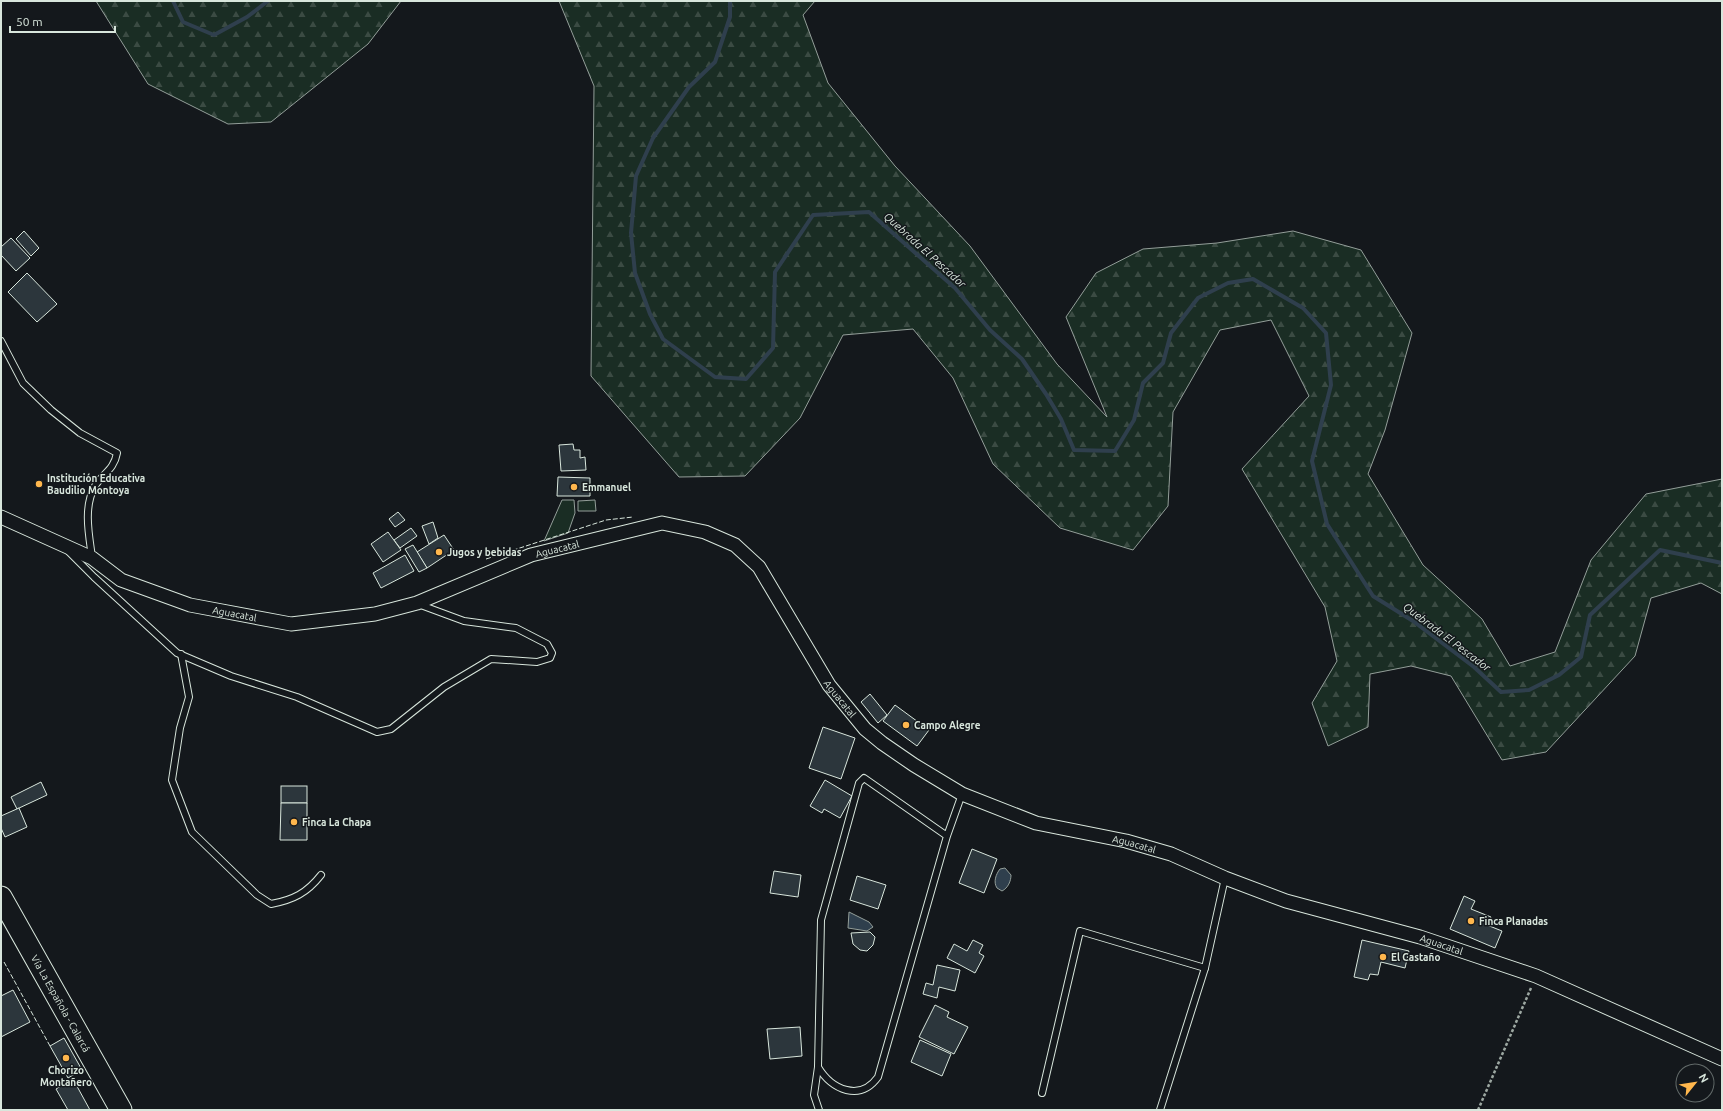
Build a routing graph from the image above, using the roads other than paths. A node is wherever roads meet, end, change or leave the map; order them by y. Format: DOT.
graph roads {
  1 [pos="1,341"];
  2 [pos="1,517"];
  3 [pos="64,546"];
  4 [pos="92,558"];
  5 [pos="417,603"];
  6 [pos="181,654"];
  7 [pos="962,794"];
  8 [pos="947,836"];
  9 [pos="321,876"];
  10 [pos="1225,878"];
  11 [pos="1,897"];
  12 [pos="1205,968"];
  13 [pos="1722,1059"];
  14 [pos="818,1067"];
  15 [pos="1042,1093"];
  16 [pos="120,1110"];
  17 [pos="819,1110"];
  18 [pos="1160,1110"];
  1 -- 4 [label="lane"];
  2 -- 3 [label="street, Aguacatal"];
  3 -- 4 [label="street, Aguacatal"];
  3 -- 6 [label="lane"];
  4 -- 5 [label="street, Aguacatal"];
  5 -- 6 [label="lane"];
  5 -- 7 [label="street, Aguacatal"];
  6 -- 9 [label="lane"];
  7 -- 8 [label="lane"];
  7 -- 10 [label="street, Aguacatal"];
  8 -- 14 [label="lane"];
  8 -- 14 [label="lane"];
  10 -- 12 [label="lane"];
  10 -- 13 [label="street, Aguacatal"];
  11 -- 16 [label="highway, Vía La Española - Calarcá"];
  12 -- 15 [label="lane"];
  12 -- 18 [label="lane"];
  14 -- 17 [label="lane"];
}
